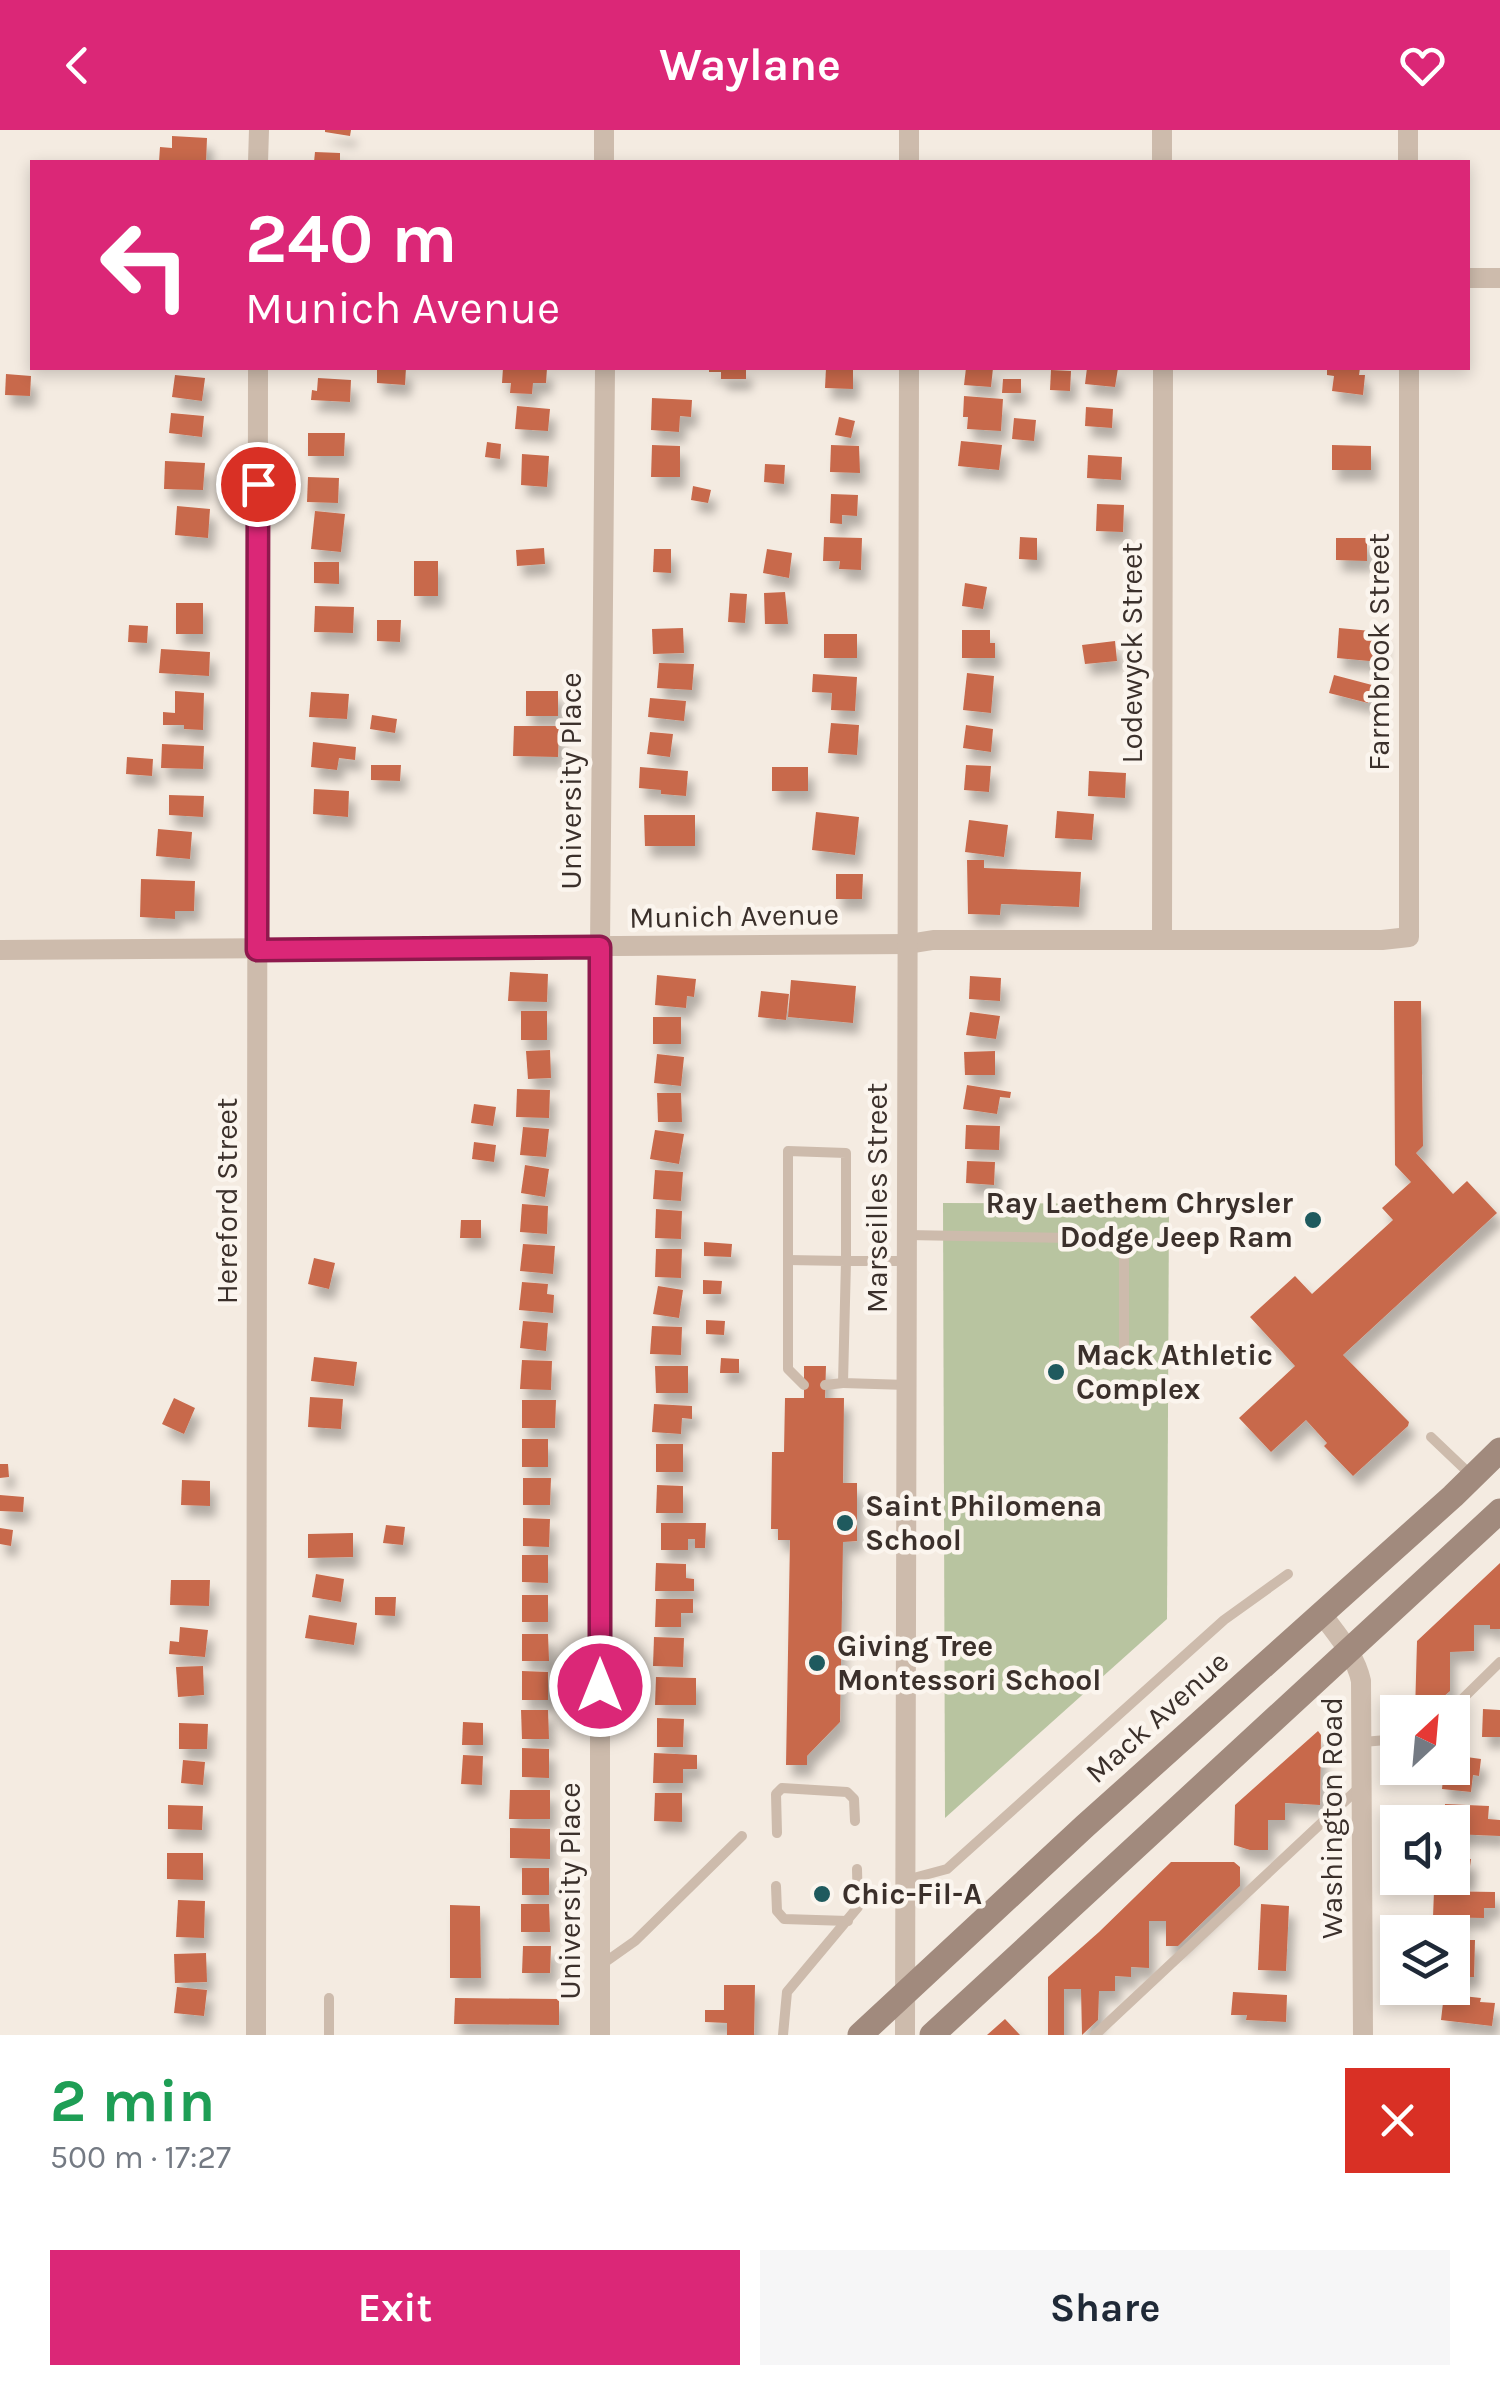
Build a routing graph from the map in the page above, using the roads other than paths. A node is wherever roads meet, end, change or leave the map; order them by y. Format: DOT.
graph roads {
  1 [pos="258,130"];
  2 [pos="604,130"];
  3 [pos="908,130"];
  4 [pos="1162,130"];
  5 [pos="1408,130"];
  6 [pos="258,160"];
  7 [pos="604,160"];
  8 [pos="909,160"];
  9 [pos="1162,160"];
  10 [pos="1408,160"];
  11 [pos="1470,278"];
  12 [pos="1500,278"];
  13 [pos="258,370"];
  14 [pos="605,370"];
  15 [pos="909,370"];
  16 [pos="1162,370"];
  17 [pos="1408,370"];
  18 [pos="1409,937"];
  19 [pos="1162,940"];
  20 [pos="908,944"];
  21 [pos="600,947"];
  22 [pos="0,950"];
  23 [pos="257,950"];
  24 [pos="907,1235"];
  25 [pos="788,1260"];
  26 [pos="907,1260"];
  27 [pos="846,1261"];
  28 [pos="1124,1354"];
  29 [pos="843,1383"];
  30 [pos="804,1384"];
  31 [pos="825,1385"];
  32 [pos="907,1385"];
  33 [pos="1430,1437"];
  34 [pos="1500,1450"];
  35 [pos="1472,1477"];
  36 [pos="1500,1510"];
  37 [pos="1288,1574"];
  38 [pos="1321,1613"];
  39 [pos="1349,1650"];
  40 [pos="1500,1662"];
  41 [pos="1466,1695"];
  42 [pos="1380,1740"];
  43 [pos="1362,1742"];
  44 [pos="1362,1785"];
  45 [pos="855,1821"];
  46 [pos="776,1833"];
  47 [pos="742,1836"];
  48 [pos="857,1869"];
  49 [pos="905,1880"];
  50 [pos="776,1886"];
  51 [pos="848,1921"];
  52 [pos="600,1966"];
  53 [pos="906,1991"];
  54 [pos="328,1998"];
  55 [pos="905,2032"];
  56 [pos="256,2035"];
  57 [pos="328,2035"];
  58 [pos="600,2035"];
  59 [pos="783,2035"];
  60 [pos="860,2035"];
  61 [pos="932,2035"];
  62 [pos="1096,2035"];
  63 [pos="1362,2035"];
  1 -- 6 [label="street"];
  2 -- 7 [label="street"];
  3 -- 8 [label="street"];
  4 -- 9 [label="street"];
  5 -- 10 [label="street"];
  11 -- 12 [label="street"];
  13 -- 23 [label="street, Hereford Street"];
  14 -- 21 [label="street, University Place"];
  15 -- 20 [label="street, Marseilles Street"];
  16 -- 19 [label="street, Lodewyck Street"];
  17 -- 18 [label="street, Farmbrook Street"];
  18 -- 19 [label="street, Munich Avenue"];
  19 -- 20 [label="street, Munich Avenue"];
  20 -- 21 [label="street, Munich Avenue"];
  20 -- 24 [label="street, Marseilles Street"];
  21 -- 23 [label="street, Munich Avenue"];
  21 -- 52 [label="street, University Place"];
  22 -- 23 [label="street, Munich Avenue"];
  23 -- 56 [label="street, Hereford Street"];
  24 -- 26 [label="street, Marseilles Street"];
  24 -- 28 [label="lane"];
  25 -- 27 [label="lane"];
  25 -- 27 [label="lane"];
  25 -- 30 [label="lane"];
  26 -- 27 [label="lane"];
  26 -- 32 [label="street, Marseilles Street"];
  27 -- 29 [label="lane"];
  29 -- 31 [label="lane"];
  29 -- 32 [label="lane"];
  32 -- 49 [label="street, Marseilles Street"];
  33 -- 35 [label="lane"];
  34 -- 35 [label="main road, Mack Avenue"];
  35 -- 38 [label="main road, Mack Avenue"];
  36 -- 39 [label="main road"];
  37 -- 49 [label="lane"];
  38 -- 39 [label="street, Washington Road"];
  38 -- 53 [label="main road, Mack Avenue"];
  39 -- 43 [label="street, Washington Road"];
  39 -- 61 [label="main road"];
  40 -- 41 [label="lane"];
  42 -- 43 [label="lane"];
  43 -- 44 [label="street, Washington Road"];
  44 -- 62 [label="lane"];
  44 -- 63 [label="street, Washington Road"];
  45 -- 46 [label="lane"];
  47 -- 52 [label="lane"];
  48 -- 51 [label="lane"];
  49 -- 53 [label="street, Marseilles Street"];
  50 -- 51 [label="lane"];
  51 -- 59 [label="lane"];
  52 -- 58 [label="street, University Place"];
  53 -- 55 [label="street, Marseilles Street"];
  53 -- 60 [label="main road, Mack Avenue"];
  54 -- 57 [label="lane"];
}
